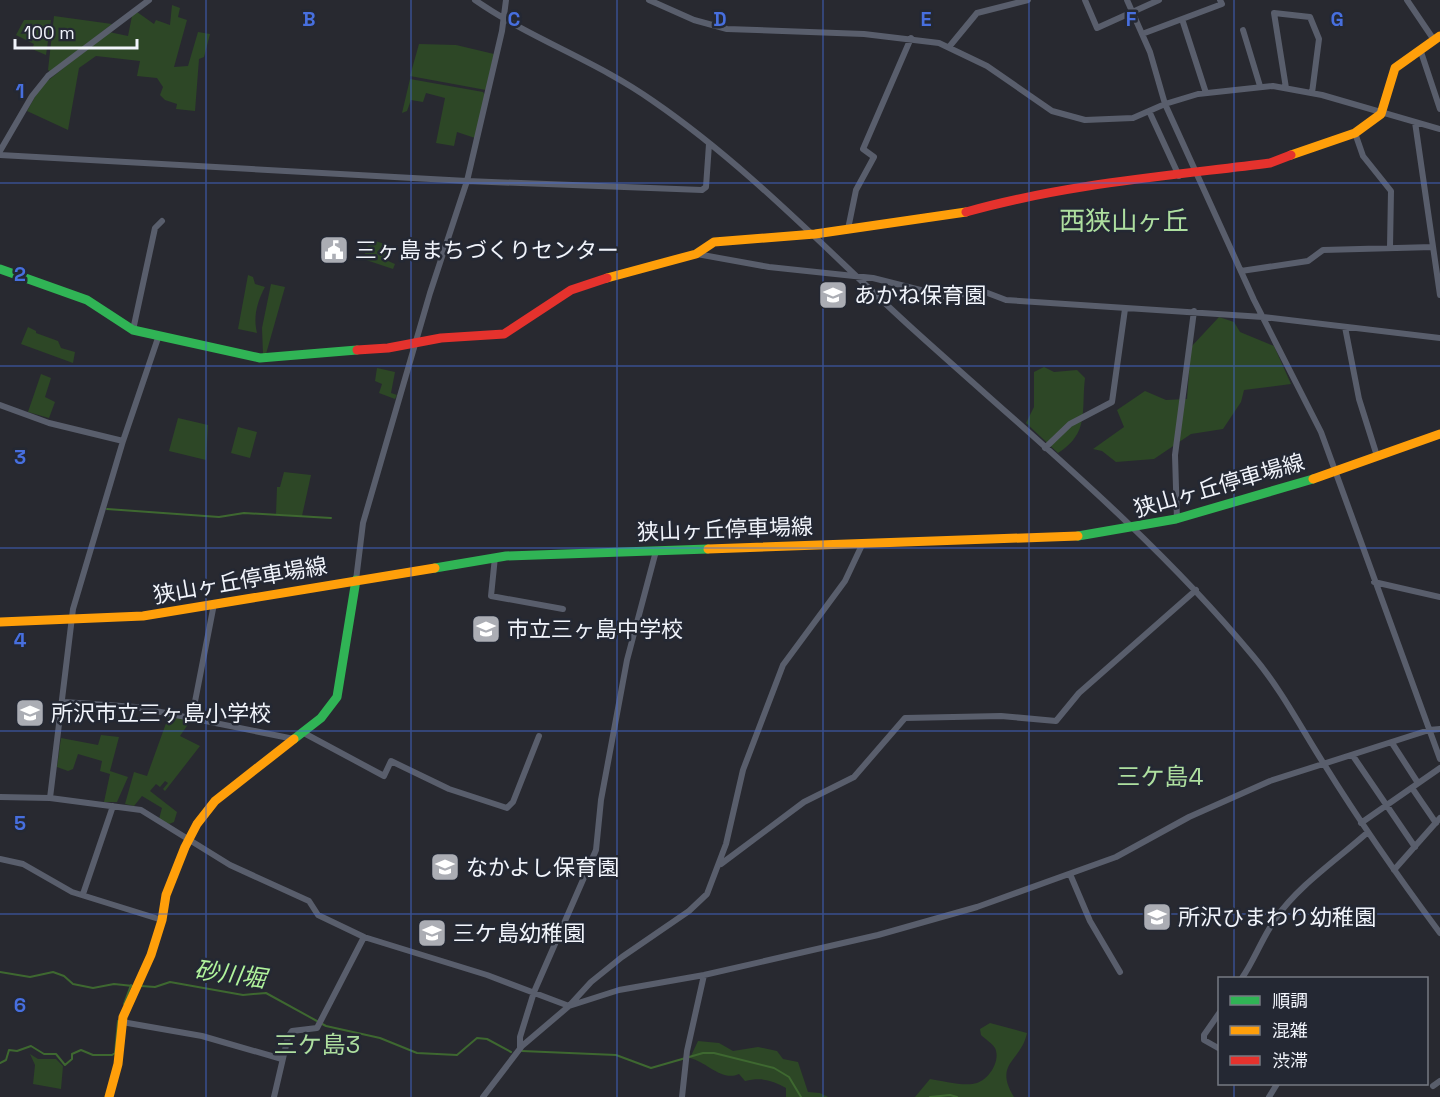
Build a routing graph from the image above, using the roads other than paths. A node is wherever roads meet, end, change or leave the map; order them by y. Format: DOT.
graph roads {
  1 [pos="149,0"];
  2 [pos="475,0"];
  3 [pos="506,0"];
  4 [pos="649,0"];
  5 [pos="1028,0"];
  6 [pos="1085,0"];
  7 [pos="1127,0"];
  8 [pos="1159,0"];
  9 [pos="1220,0"];
  10 [pos="1407,0"];
  11 [pos="1132,11"];
  12 [pos="505,18"];
  13 [pos="1182,19"];
  14 [pos="1243,30"];
  15 [pos="1142,34"];
  16 [pos="911,38"];
  17 [pos="1437,38"];
  18 [pos="949,47"];
  19 [pos="1420,49"];
  20 [pos="1260,86"];
  21 [pos="1286,88"];
  22 [pos="1206,93"];
  23 [pos="1312,93"];
  24 [pos="1165,104"];
  25 [pos="1440,109"];
  26 [pos="1149,111"];
  27 [pos="1381,114"];
  28 [pos="1415,122"];
  29 [pos="1440,129"];
  30 [pos="1355,133"];
  31 [pos="709,144"];
  32 [pos="0,153"];
  33 [pos="1198,173"];
  34 [pos="1179,176"];
  35 [pos="467,181"];
  36 [pos="162,221"];
  37 [pos="848,229"];
  38 [pos="815,234"];
  39 [pos="1390,247"];
  40 [pos="1433,247"];
  41 [pos="696,254"];
  42 [pos="0,269"];
  43 [pos="1241,271"];
  44 [pos="855,275"];
  45 [pos="1440,295"];
  46 [pos="1125,309"];
  47 [pos="1194,312"];
  48 [pos="1263,317"];
  49 [pos="1345,327"];
  50 [pos="133,330"];
  51 [pos="159,335"];
  52 [pos="1440,338"];
  53 [pos="415,343"];
  54 [pos="0,405"];
  55 [pos="1440,434"];
  56 [pos="123,441"];
  57 [pos="1045,448"];
  58 [pos="1377,456"];
  59 [pos="1336,471"];
  60 [pos="1177,520"];
  61 [pos="1134,530"];
  62 [pos="862,545"];
  63 [pos="656,550"];
  64 [pos="495,556"];
  65 [pos="356,580"];
  66 [pos="1374,582"];
  67 [pos="1196,590"];
  68 [pos="1440,597"];
  69 [pos="214,604"];
  70 [pos="563,609"];
  71 [pos="71,620"];
  72 [pos="0,622"];
  73 [pos="64,702"];
  74 [pos="192,717"];
  75 [pos="1440,729"];
  76 [pos="1429,730"];
  77 [pos="302,732"];
  78 [pos="539,736"];
  79 [pos="294,739"];
  80 [pos="1392,743"];
  81 [pos="1353,756"];
  82 [pos="1440,759"];
  83 [pos="1323,763"];
  84 [pos="1440,768"];
  85 [pos="1418,783"];
  86 [pos="1412,788"];
  87 [pos="0,797"];
  88 [pos="50,798"];
  89 [pos="1387,805"];
  90 [pos="113,806"];
  91 [pos="1438,821"];
  92 [pos="1361,823"];
  93 [pos="1368,832"];
  94 [pos="189,838"];
  95 [pos="1414,847"];
  96 [pos="0,859"];
  97 [pos="719,865"];
  98 [pos="1394,870"];
  99 [pos="1070,874"];
  100 [pos="83,894"];
  101 [pos="162,920"];
  102 [pos="1440,933"];
  103 [pos="364,937"];
  104 [pos="1120,972"];
  105 [pos="704,975"];
  106 [pos="1243,977"];
  107 [pos="534,992"];
  108 [pos="569,1006"];
  109 [pos="1218,1015"];
  110 [pos="122,1022"];
  111 [pos="1218,1047"];
  112 [pos="520,1048"];
  113 [pos="282,1059"];
  114 [pos="1440,1081"];
  115 [pos="1433,1086"];
  116 [pos="109,1097"];
  117 [pos="274,1097"];
  118 [pos="483,1097"];
  119 [pos="682,1097"];
  1 -- 32 [label="street"];
  2 -- 12 [label="street"];
  3 -- 12 [label="street"];
  4 -- 16 [label="street"];
  5 -- 18 [label="street"];
  6 -- 11 [label="street"];
  7 -- 11 [label="street"];
  8 -- 11 [label="street"];
  9 -- 13 [label="street"];
  10 -- 17 [label="street"];
  11 -- 15 [label="street"];
  12 -- 31 [label="street"];
  12 -- 35 [label="street"];
  13 -- 15 [label="street"];
  13 -- 22 [label="street"];
  14 -- 20 [label="street"];
  15 -- 24 [label="street"];
  16 -- 18 [label="street"];
  16 -- 37 [label="street"];
  17 -- 19 [label="street"];
  18 -- 26 [label="street"];
  19 -- 25 [label="street"];
  19 -- 27 [label="street"];
  20 -- 21 [label="street"];
  20 -- 22 [label="street"];
  21 -- 23 [label="street"];
  21 -- 23 [label="street"];
  22 -- 24 [label="street"];
  23 -- 27 [label="street"];
  24 -- 26 [label="street"];
  24 -- 33 [label="street"];
  26 -- 34 [label="street"];
  27 -- 28 [label="street"];
  27 -- 30 [label="street"];
  28 -- 29 [label="street"];
  28 -- 40 [label="street"];
  30 -- 33 [label="street"];
  30 -- 39 [label="street"];
  31 -- 35 [label="street"];
  31 -- 38 [label="street"];
  32 -- 35 [label="street"];
  33 -- 34 [label="street"];
  33 -- 43 [label="street"];
  34 -- 37 [label="street"];
  35 -- 53 [label="street"];
  36 -- 50 [label="street"];
  37 -- 38 [label="street"];
  38 -- 41 [label="street"];
  38 -- 44 [label="street"];
  39 -- 40 [label="street"];
  39 -- 43 [label="street"];
  40 -- 45 [label="street"];
  41 -- 44 [label="street"];
  41 -- 53 [label="street"];
  42 -- 50 [label="street"];
  43 -- 48 [label="street"];
  44 -- 46 [label="street"];
  44 -- 57 [label="street"];
  46 -- 47 [label="street"];
  46 -- 57 [label="street"];
  47 -- 48 [label="street"];
  47 -- 60 [label="street"];
  48 -- 49 [label="street"];
  48 -- 59 [label="street"];
  49 -- 52 [label="street"];
  49 -- 58 [label="street"];
  50 -- 51 [label="street"];
  51 -- 53 [label="street"];
  51 -- 56 [label="street"];
  53 -- 65 [label="street"];
  54 -- 56 [label="street"];
  55 -- 58 [label="street, 狭山ヶ丘停車場線"];
  56 -- 71 [label="street"];
  57 -- 61 [label="street"];
  58 -- 59 [label="street, 狭山ヶ丘停車場線"];
  59 -- 60 [label="street, 狭山ヶ丘停車場線"];
  59 -- 66 [label="street"];
  60 -- 61 [label="street, 狭山ヶ丘停車場線"];
  61 -- 62 [label="street, 狭山ヶ丘停車場線"];
  61 -- 67 [label="street"];
  62 -- 63 [label="street, 狭山ヶ丘停車場線"];
  62 -- 97 [label="street"];
  63 -- 64 [label="street, 狭山ヶ丘停車場線"];
  63 -- 107 [label="street"];
  64 -- 65 [label="street, 狭山ヶ丘停車場線"];
  64 -- 70 [label="street"];
  65 -- 69 [label="street, 狭山ヶ丘停車場線"];
  65 -- 77 [label="street"];
  66 -- 68 [label="street"];
  66 -- 76 [label="street"];
  67 -- 83 [label="street"];
  67 -- 97 [label="street"];
  69 -- 71 [label="street, 狭山ヶ丘停車場線"];
  69 -- 74 [label="street"];
  71 -- 72 [label="street, 狭山ヶ丘停車場線"];
  71 -- 73 [label="street"];
  73 -- 74 [label="street"];
  73 -- 88 [label="street"];
  74 -- 79 [label="street"];
  75 -- 76 [label="street"];
  76 -- 80 [label="street"];
  76 -- 82 [label="street"];
  77 -- 78 [label="street"];
  77 -- 79 [label="street"];
  79 -- 94 [label="street"];
  80 -- 81 [label="street"];
  80 -- 85 [label="street"];
  81 -- 83 [label="street"];
  81 -- 89 [label="street"];
  83 -- 92 [label="street"];
  83 -- 99 [label="street"];
  84 -- 85 [label="street"];
  85 -- 86 [label="street"];
  86 -- 89 [label="street"];
  86 -- 91 [label="street"];
  87 -- 88 [label="street"];
  88 -- 90 [label="street"];
  89 -- 92 [label="street"];
  89 -- 95 [label="street"];
  90 -- 94 [label="street"];
  90 -- 100 [label="street"];
  91 -- 95 [label="street"];
  92 -- 93 [label="street"];
  93 -- 98 [label="street"];
  93 -- 106 [label="street"];
  94 -- 101 [label="street"];
  94 -- 103 [label="street"];
  95 -- 98 [label="street"];
  96 -- 100 [label="street"];
  97 -- 108 [label="street"];
  98 -- 102 [label="street"];
  99 -- 104 [label="street"];
  99 -- 105 [label="street"];
  100 -- 101 [label="street"];
  101 -- 110 [label="street"];
  103 -- 107 [label="street"];
  103 -- 113 [label="street"];
  105 -- 108 [label="street"];
  105 -- 119 [label="street"];
  107 -- 108 [label="street"];
  107 -- 112 [label="street"];
  108 -- 112 [label="street"];
  109 -- 111 [label="street"];
  110 -- 113 [label="street"];
  110 -- 116 [label="street"];
  112 -- 118 [label="street"];
  113 -- 117 [label="street"];
  114 -- 115 [label="street"];
}
